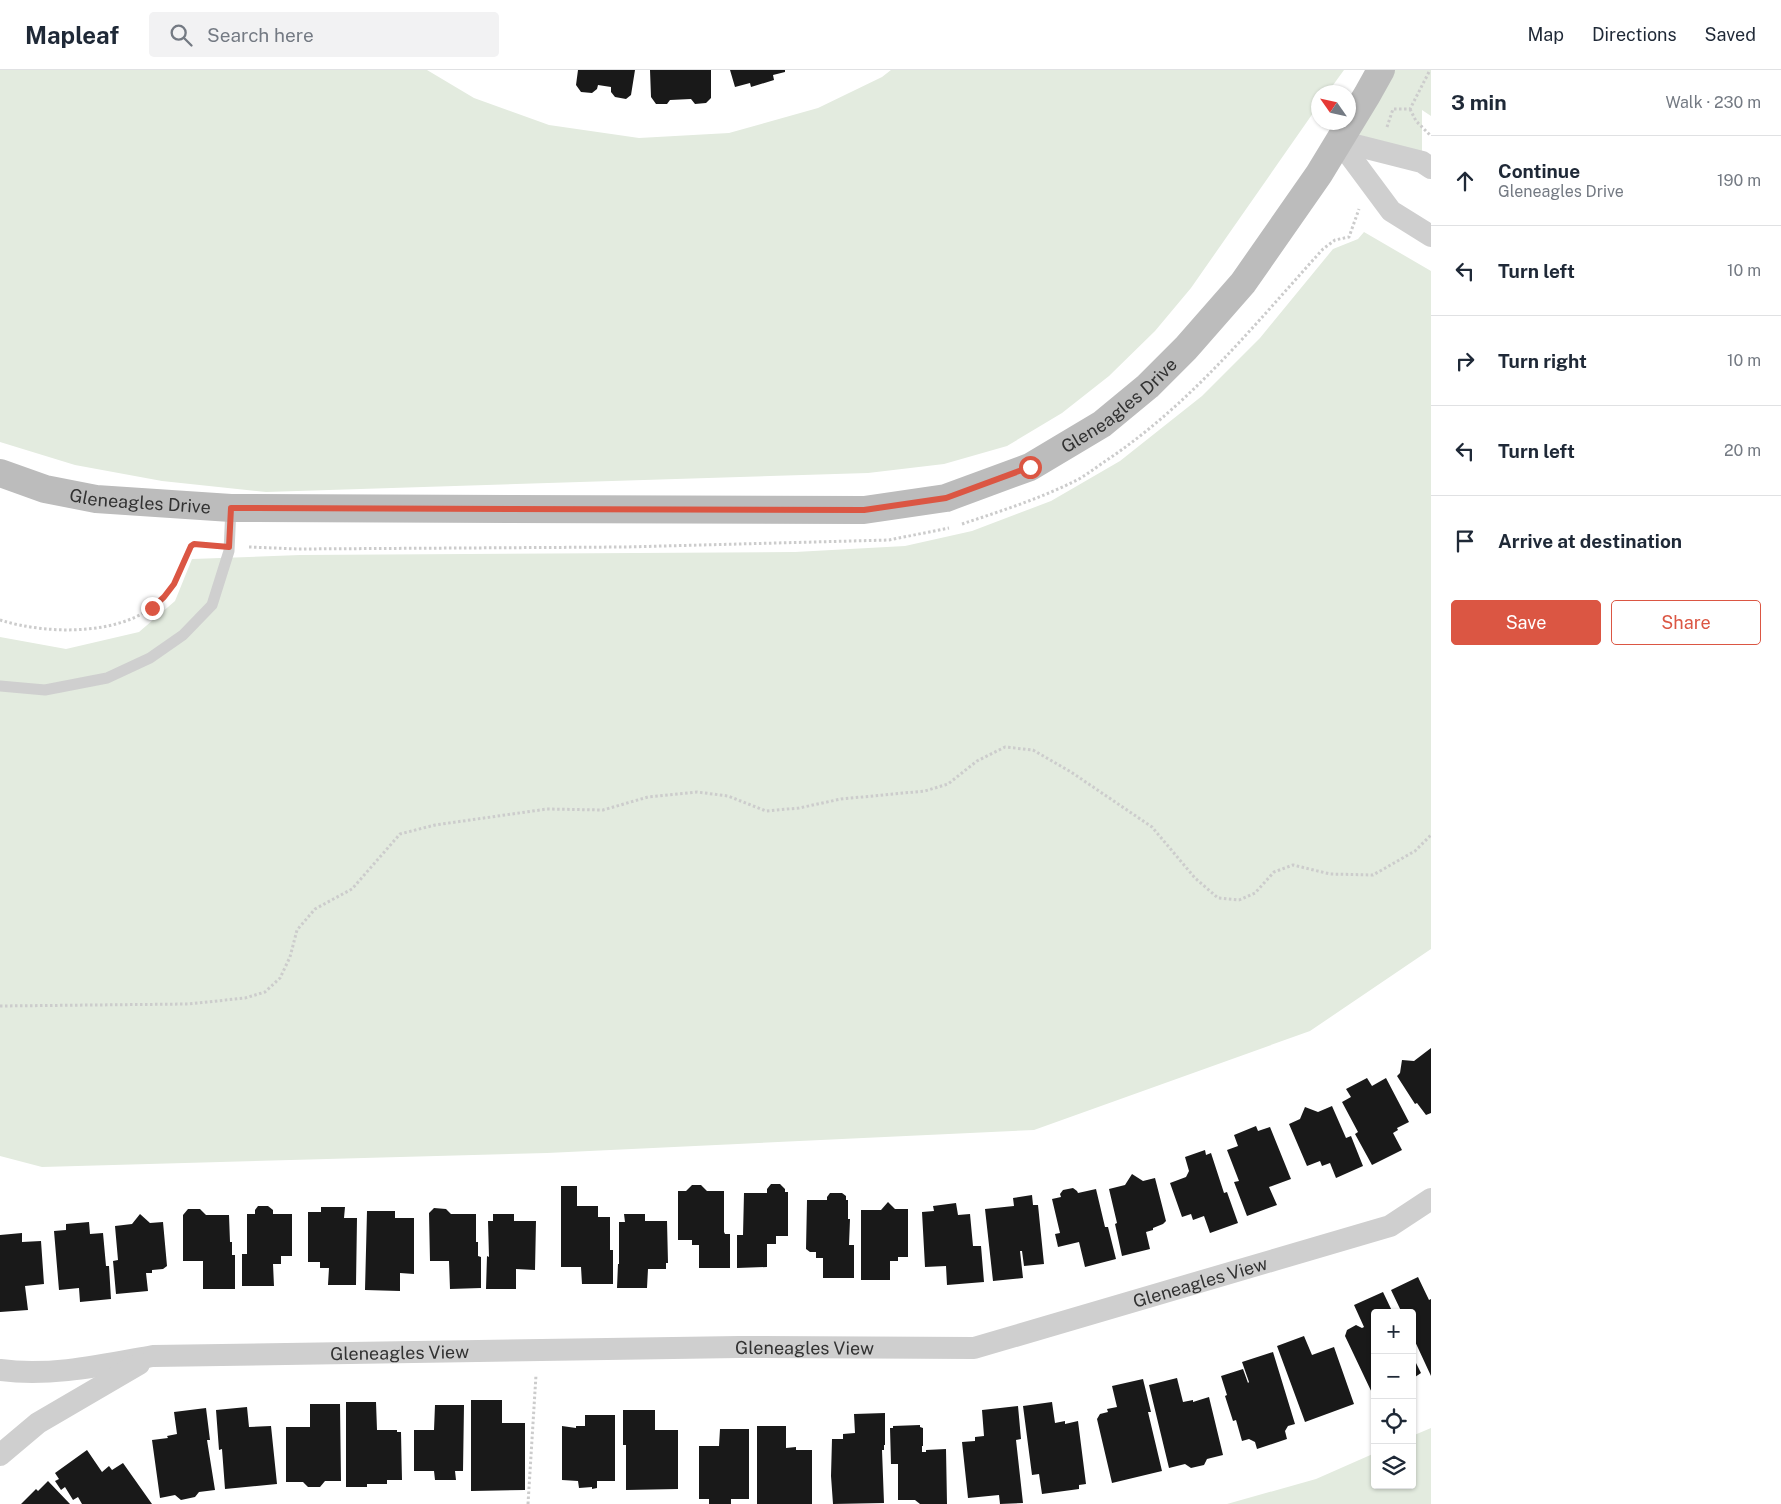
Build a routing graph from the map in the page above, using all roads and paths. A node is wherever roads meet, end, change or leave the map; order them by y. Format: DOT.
graph roads {
  1 [pos="1381,70"];
  2 [pos="1430,70"];
  3 [pos="1410,108"];
  4 [pos="1431,136"];
  5 [pos="1339,142"];
  6 [pos="1378,151"];
  7 [pos="1431,168"];
  8 [pos="1368,181"];
  9 [pos="1431,236"];
  10 [pos="0,473"];
  11 [pos="231,508"];
  12 [pos="229,547"];
  13 [pos="0,620"];
  14 [pos="0,686"];
  15 [pos="1431,835"];
  16 [pos="0,1006"];
  17 [pos="1431,1198"];
  18 [pos="537,1350"];
  19 [pos="153,1356"];
  20 [pos="0,1370"];
  21 [pos="0,1455"];
  22 [pos="528,1504"];
  1 -- 5 [label="street, Gleneagles Drive"];
  2 -- 3 [label="path"];
  3 -- 4 [label="path"];
  3 -- 6 [label="path"];
  5 -- 6 [label="street"];
  5 -- 8 [label="street"];
  5 -- 11 [label="street, Gleneagles Drive"];
  6 -- 7 [label="street"];
  8 -- 9 [label="street"];
  8 -- 12 [label="path"];
  10 -- 11 [label="street, Gleneagles Drive"];
  11 -- 12 [label="lane"];
  12 -- 13 [label="path"];
  12 -- 14 [label="lane"];
  15 -- 16 [label="path"];
  17 -- 18 [label="street, Gleneagles View"];
  18 -- 19 [label="street, Gleneagles View"];
  18 -- 22 [label="path"];
  19 -- 20 [label="street, Gleneagles View"];
  19 -- 21 [label="street, Gleneagles View"];
}
